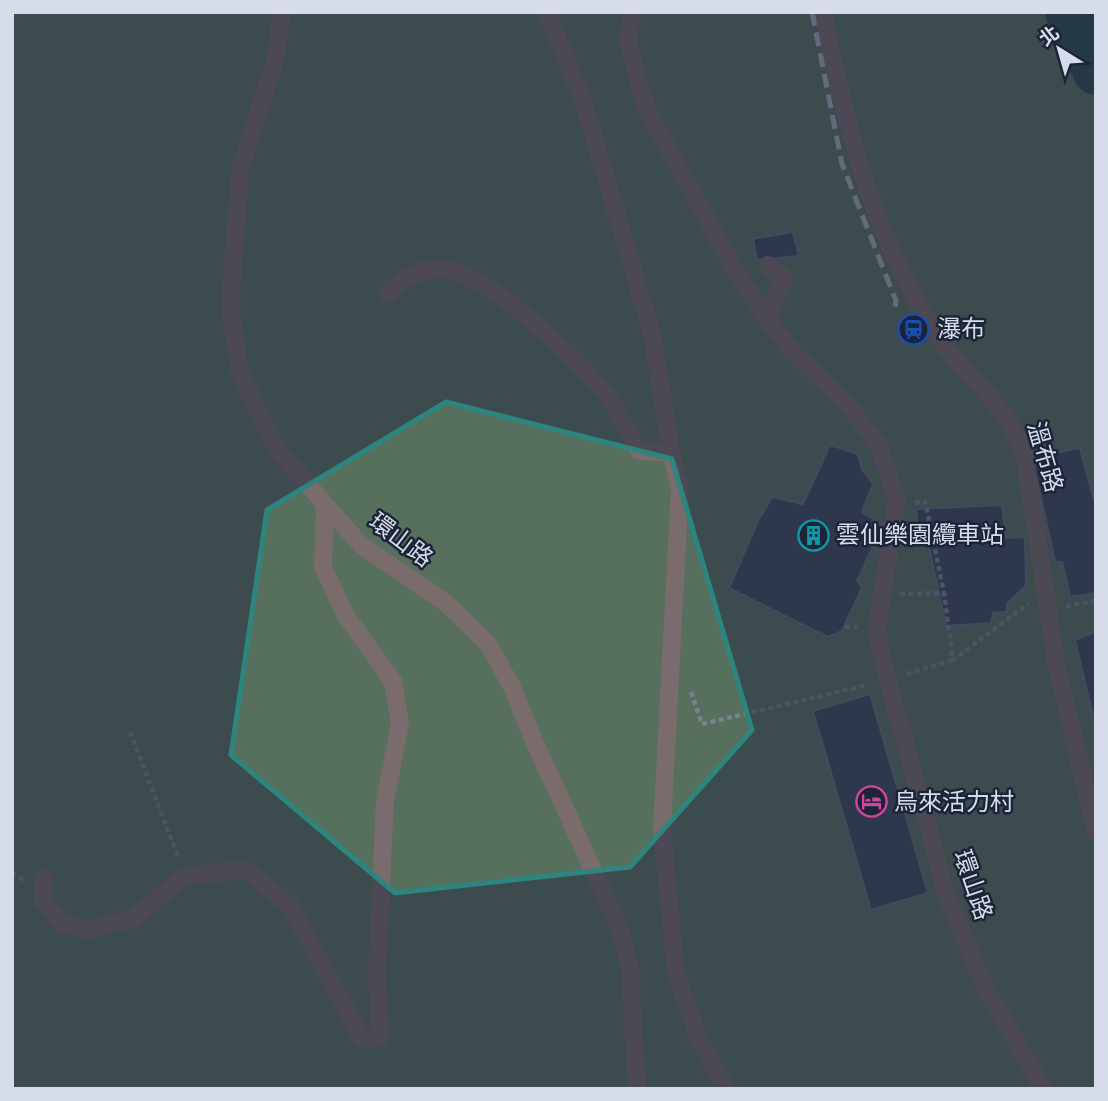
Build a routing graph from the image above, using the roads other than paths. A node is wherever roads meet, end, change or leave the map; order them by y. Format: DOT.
graph roads {
  1 [pos="282,12"];
  2 [pos="546,12"];
  3 [pos="632,12"];
  4 [pos="823,12"];
  5 [pos="768,265"];
  6 [pos="388,293"];
  7 [pos="766,321"];
  8 [pos="671,453"];
  9 [pos="325,505"];
  10 [pos="1096,832"];
  11 [pos="44,879"];
  12 [pos="637,1089"];
  13 [pos="726,1089"];
  14 [pos="1043,1089"];
  1 -- 9 [label="street, 環山路"];
  2 -- 8 [label="street"];
  3 -- 7 [label="street, 環山路"];
  4 -- 10 [label="street, 溫布路"];
  5 -- 7 [label="street"];
  6 -- 8 [label="street"];
  7 -- 14 [label="street, 環山路"];
  8 -- 13 [label="street"];
  9 -- 11 [label="street"];
  9 -- 12 [label="street, 環山路"];
}
